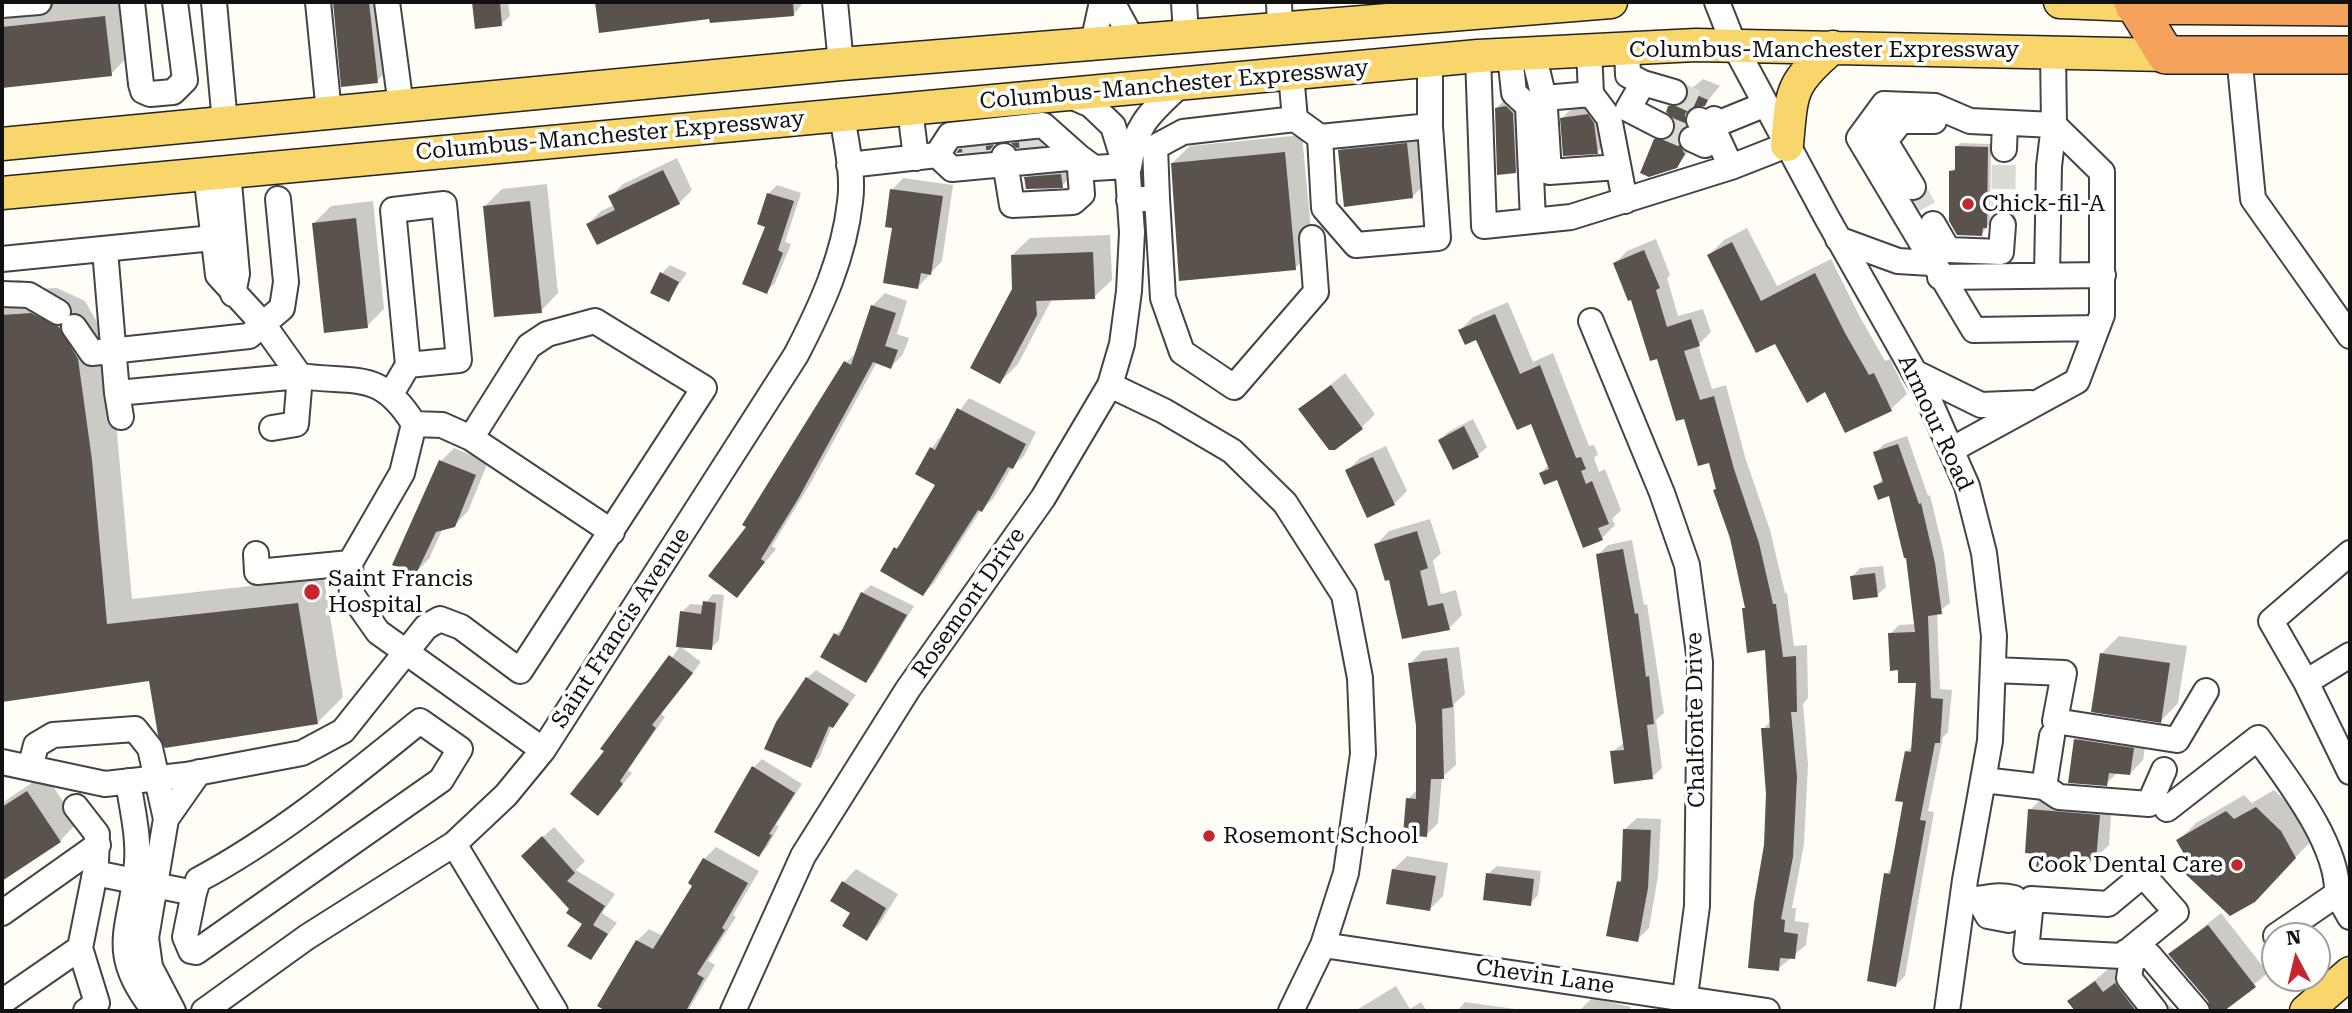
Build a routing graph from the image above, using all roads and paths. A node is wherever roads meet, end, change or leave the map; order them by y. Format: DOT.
graph roads {
  1 [pos="40,2"];
  2 [pos="132,2"];
  3 [pos="175,2"];
  4 [pos="214,2"];
  5 [pos="318,2"];
  6 [pos="387,2"];
  7 [pos="835,2"];
  8 [pos="1102,2"];
  9 [pos="1112,2"];
  10 [pos="1184,2"];
  11 [pos="1611,2"];
  12 [pos="1717,2"];
  13 [pos="2060,2"];
  14 [pos="1569,3"];
  15 [pos="2133,3"];
  16 [pos="2,5"];
  17 [pos="1519,5"];
  18 [pos="1469,7"];
  19 [pos="2350,7"];
  20 [pos="1397,10"];
  21 [pos="1358,11"];
  22 [pos="1279,15"];
  23 [pos="1186,34"];
  24 [pos="1132,39"];
  25 [pos="1093,43"];
  26 [pos="1734,45"];
  27 [pos="1833,47"];
  28 [pos="1627,48"];
  29 [pos="1589,50"];
  30 [pos="2053,52"];
  31 [pos="1522,54"];
  32 [pos="2166,55"];
  33 [pos="2239,55"];
  34 [pos="2350,55"];
  35 [pos="1478,56"];
  36 [pos="1430,60"];
  37 [pos="841,64"];
  38 [pos="1291,74"];
  39 [pos="1179,86"];
  40 [pos="1639,89"];
  41 [pos="1514,93"];
  42 [pos="1591,94"];
  43 [pos="1068,95"];
  44 [pos="1479,97"];
  45 [pos="1544,98"];
  46 [pos="1766,104"];
  47 [pos="401,106"];
  48 [pos="909,109"];
  49 [pos="329,113"];
  50 [pos="842,115"];
  51 [pos="1295,119"];
  52 [pos="1970,121"];
  53 [pos="225,123"];
  54 [pos="2005,123"];
  55 [pos="2054,125"];
  56 [pos="1430,126"];
  57 [pos="124,132"];
  58 [pos="1030,134"];
  59 [pos="1320,137"];
  60 [pos="2,144"];
  61 [pos="1787,145"];
  62 [pos="1003,146"];
  63 [pos="974,149"];
  64 [pos="2004,149"];
  65 [pos="927,157"];
  66 [pos="1079,157"];
  67 [pos="2,160"];
  68 [pos="849,165"];
  69 [pos="1618,167"];
  70 [pos="1731,167"];
  71 [pos="1127,171"];
  72 [pos="217,172"];
  73 [pos="1913,187"];
  74 [pos="2,192"];
  75 [pos="1157,198"];
  76 [pos="278,199"];
  77 [pos="1129,200"];
  78 [pos="1625,201"];
  79 [pos="1533,221"];
  80 [pos="1933,224"];
  81 [pos="2003,225"];
  82 [pos="224,238"];
  83 [pos="1312,238"];
  84 [pos="1838,239"];
  85 [pos="105,250"];
  86 [pos="2,259"];
  87 [pos="1936,270"];
  88 [pos="2047,275"];
  89 [pos="2102,275"];
  90 [pos="2,295"];
  91 [pos="1128,297"];
  92 [pos="1163,298"];
  93 [pos="1591,321"];
  94 [pos="263,324"];
  95 [pos="2097,328"];
  96 [pos="2350,336"];
  97 [pos="113,351"];
  98 [pos="408,365"];
  99 [pos="1914,372"];
  100 [pos="300,376"];
  101 [pos="1110,385"];
  102 [pos="117,393"];
  103 [pos="391,394"];
  104 [pos="2038,402"];
  105 [pos="121,418"];
  106 [pos="415,424"];
  107 [pos="272,428"];
  108 [pos="471,438"];
  109 [pos="1951,450"];
  110 [pos="612,532"];
  111 [pos="2350,553"];
  112 [pos="256,554"];
  113 [pos="350,564"];
  114 [pos="407,653"];
  115 [pos="2349,657"];
  116 [pos="1994,670"];
  117 [pos="2306,682"];
  118 [pos="2206,691"];
  119 [pos="2052,736"];
  120 [pos="543,750"];
  121 [pos="2348,761"];
  122 [pos="2,762"];
  123 [pos="30,768"];
  124 [pos="2164,770"];
  125 [pos="199,772"];
  126 [pos="158,778"];
  127 [pos="1983,780"];
  128 [pos="128,781"];
  129 [pos="2044,787"];
  130 [pos="76,807"];
  131 [pos="2167,809"];
  132 [pos="166,819"];
  133 [pos="98,845"];
  134 [pos="454,845"];
  135 [pos="95,873"];
  136 [pos="144,884"];
  137 [pos="194,893"];
  138 [pos="2337,894"];
  139 [pos="1971,900"];
  140 [pos="2025,911"];
  141 [pos="2,913"];
  142 [pos="2350,917"];
  143 [pos="2296,922"];
  144 [pos="1323,945"];
  145 [pos="80,948"];
  146 [pos="2129,955"];
  147 [pos="2350,973"];
  148 [pos="2,1002"];
  149 [pos="1685,1004"];
  150 [pos="86,1011"];
  151 [pos="155,1011"];
  152 [pos="173,1011"];
  153 [pos="204,1011"];
  154 [pos="555,1011"];
  155 [pos="733,1011"];
  156 [pos="1292,1011"];
  157 [pos="1767,1011"];
  158 [pos="1947,1011"];
  159 [pos="2155,1011"];
  160 [pos="2197,1011"];
  161 [pos="2306,1011"];
  1 -- 16 [label="street"];
  2 -- 3 [label="street"];
  4 -- 53 [label="street"];
  5 -- 49 [label="street"];
  6 -- 47 [label="street"];
  7 -- 37 [label="street"];
  8 -- 25 [label="street"];
  9 -- 24 [label="street"];
  10 -- 23 [label="street"];
  11 -- 14 [label="main road, Columbus-Manchester Expressway"];
  12 -- 26 [label="street, Armour Road"];
  13 -- 15 [label="main road"];
  14 -- 17 [label="main road, Columbus-Manchester Expressway"];
  15 -- 19 [label="highway"];
  15 -- 32 [label="highway"];
  17 -- 18 [label="main road, Columbus-Manchester Expressway"];
  18 -- 20 [label="main road, Columbus-Manchester Expressway"];
  20 -- 21 [label="main road, Columbus-Manchester Expressway"];
  21 -- 22 [label="main road, Columbus-Manchester Expressway"];
  22 -- 23 [label="main road, Columbus-Manchester Expressway"];
  23 -- 24 [label="main road, Columbus-Manchester Expressway"];
  24 -- 25 [label="main road, Columbus-Manchester Expressway"];
  25 -- 37 [label="main road, Columbus-Manchester Expressway"];
  26 -- 27 [label="main road, Columbus-Manchester Expressway"];
  26 -- 28 [label="main road, Columbus-Manchester Expressway"];
  26 -- 46 [label="street, Armour Road"];
  27 -- 30 [label="main road, Columbus-Manchester Expressway"];
  27 -- 61 [label="main road"];
  28 -- 29 [label="main road, Columbus-Manchester Expressway"];
  28 -- 40 [label="street"];
  29 -- 31 [label="main road, Columbus-Manchester Expressway"];
  29 -- 42 [label="street"];
  30 -- 32 [label="main road, Columbus-Manchester Expressway"];
  30 -- 55 [label="street"];
  31 -- 35 [label="main road, Columbus-Manchester Expressway"];
  31 -- 41 [label="street"];
  31 -- 45 [label="street"];
  32 -- 33 [label="highway, Columbus-Manchester Expressway"];
  33 -- 34 [label="highway, Columbus-Manchester Expressway"];
  33 -- 96 [label="street"];
  35 -- 36 [label="main road, Columbus-Manchester Expressway"];
  35 -- 44 [label="street"];
  36 -- 38 [label="main road, Columbus-Manchester Expressway"];
  36 -- 56 [label="street"];
  37 -- 47 [label="main road, Columbus-Manchester Expressway"];
  38 -- 39 [label="main road, Columbus-Manchester Expressway"];
  38 -- 51 [label="street"];
  39 -- 43 [label="main road, Columbus-Manchester Expressway"];
  39 -- 71 [label="street, Rosemont Drive"];
  40 -- 40 [label="street"];
  41 -- 44 [label="street"];
  41 -- 79 [label="street"];
  42 -- 45 [label="street"];
  42 -- 69 [label="street"];
  43 -- 58 [label="main road, Columbus-Manchester Expressway"];
  43 -- 71 [label="street, Rosemont Drive"];
  44 -- 79 [label="street"];
  45 -- 69 [label="street"];
  46 -- 61 [label="street, Armour Road"];
  46 -- 70 [label="street"];
  47 -- 49 [label="main road, Columbus-Manchester Expressway"];
  48 -- 50 [label="main road, Columbus-Manchester Expressway"];
  48 -- 58 [label="main road, Columbus-Manchester Expressway"];
  48 -- 65 [label="street"];
  49 -- 53 [label="main road, Columbus-Manchester Expressway"];
  50 -- 68 [label="street, Saint Francis Avenue"];
  50 -- 72 [label="main road, Columbus-Manchester Expressway"];
  51 -- 59 [label="street"];
  51 -- 75 [label="street"];
  52 -- 54 [label="street"];
  52 -- 73 [label="street"];
  52 -- 87 [label="street"];
  53 -- 57 [label="main road, Columbus-Manchester Expressway"];
  54 -- 55 [label="street"];
  54 -- 64 [label="street"];
  55 -- 88 [label="street"];
  55 -- 89 [label="street"];
  56 -- 59 [label="street"];
  56 -- 59 [label="street"];
  57 -- 60 [label="main road, Columbus-Manchester Expressway"];
  57 -- 67 [label="main road"];
  58 -- 62 [label="street"];
  58 -- 62 [label="street"];
  58 -- 66 [label="street"];
  58 -- 66 [label="street"];
  61 -- 70 [label="street"];
  61 -- 84 [label="street, Armour Road"];
  62 -- 63 [label="street"];
  62 -- 63 [label="street"];
  62 -- 66 [label="street"];
  63 -- 65 [label="street"];
  63 -- 65 [label="street"];
  65 -- 68 [label="street"];
  66 -- 71 [label="street"];
  68 -- 120 [label="street, Saint Francis Avenue"];
  69 -- 78 [label="street"];
  70 -- 78 [label="street"];
  71 -- 77 [label="street, Rosemont Drive"];
  72 -- 74 [label="main road, Columbus-Manchester Expressway"];
  72 -- 82 [label="street"];
  75 -- 77 [label="street"];
  75 -- 92 [label="street"];
  76 -- 94 [label="street"];
  77 -- 91 [label="street, Rosemont Drive"];
  78 -- 79 [label="street"];
  80 -- 81 [label="street"];
  82 -- 85 [label="street"];
  82 -- 94 [label="street"];
  83 -- 92 [label="street"];
  84 -- 87 [label="street"];
  84 -- 99 [label="street, Armour Road"];
  85 -- 86 [label="street"];
  85 -- 97 [label="street"];
  87 -- 88 [label="street"];
  87 -- 95 [label="street"];
  88 -- 89 [label="street"];
  89 -- 95 [label="street"];
  90 -- 97 [label="street"];
  91 -- 92 [label="street"];
  91 -- 101 [label="street, Rosemont Drive"];
  93 -- 149 [label="street, Chalfonte Drive"];
  94 -- 97 [label="street"];
  94 -- 100 [label="street"];
  95 -- 104 [label="street"];
  97 -- 102 [label="street"];
  98 -- 98 [label="street"];
  98 -- 103 [label="street"];
  99 -- 104 [label="street"];
  99 -- 109 [label="street, Armour Road"];
  100 -- 102 [label="street"];
  100 -- 103 [label="street"];
  100 -- 107 [label="street"];
  101 -- 144 [label="street"];
  101 -- 155 [label="street, Rosemont Drive"];
  102 -- 105 [label="street"];
  103 -- 106 [label="street"];
  104 -- 109 [label="street"];
  106 -- 108 [label="street"];
  106 -- 113 [label="street"];
  108 -- 110 [label="street"];
  108 -- 110 [label="street"];
  109 -- 116 [label="street, Armour Road"];
  110 -- 114 [label="street"];
  111 -- 117 [label="street"];
  112 -- 113 [label="street"];
  113 -- 114 [label="street"];
  114 -- 120 [label="street"];
  114 -- 125 [label="street"];
  115 -- 117 [label="street"];
  116 -- 118 [label="street"];
  116 -- 127 [label="street, Armour Road"];
  117 -- 121 [label="street"];
  119 -- 129 [label="street"];
  120 -- 134 [label="street, Saint Francis Avenue"];
  122 -- 123 [label="street"];
  123 -- 126 [label="street"];
  123 -- 128 [label="street"];
  124 -- 129 [label="street"];
  125 -- 126 [label="street"];
  125 -- 132 [label="street"];
  126 -- 128 [label="street"];
  126 -- 132 [label="street"];
  127 -- 129 [label="street"];
  127 -- 139 [label="street, Armour Road"];
  128 -- 136 [label="street"];
  130 -- 133 [label="street"];
  131 -- 138 [label="street"];
  132 -- 136 [label="street"];
  133 -- 135 [label="street"];
  133 -- 141 [label="street"];
  134 -- 153 [label="street, Saint Francis Avenue"];
  134 -- 154 [label="street"];
  135 -- 136 [label="street"];
  135 -- 145 [label="street"];
  136 -- 137 [label="street"];
  136 -- 151 [label="street"];
  136 -- 152 [label="street"];
  137 -- 137 [label="street"];
  138 -- 142 [label="street"];
  138 -- 143 [label="street"];
  139 -- 140 [label="street"];
  139 -- 158 [label="street, Armour Road"];
  140 -- 146 [label="street"];
  140 -- 146 [label="street"];
  144 -- 149 [label="street, Chevin Lane"];
  144 -- 156 [label="street"];
  145 -- 148 [label="street"];
  145 -- 150 [label="street"];
  146 -- 159 [label="street"];
  146 -- 160 [label="street"];
  147 -- 161 [label="main road"];
  149 -- 157 [label="street, Chevin Lane"];
}
